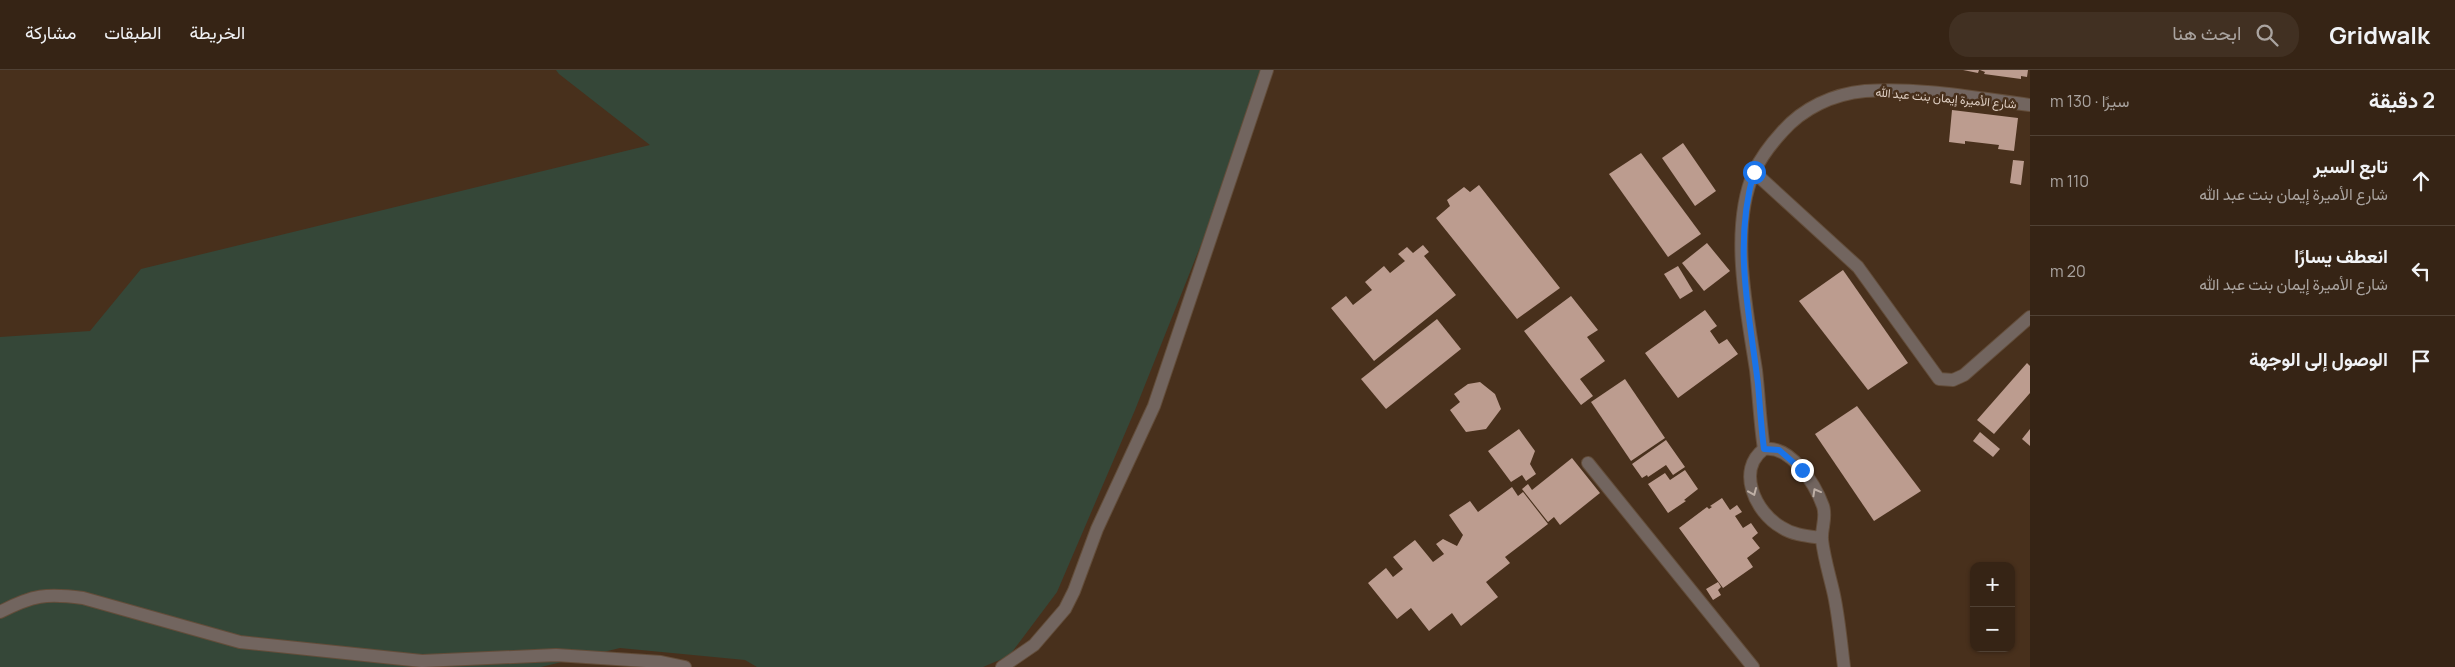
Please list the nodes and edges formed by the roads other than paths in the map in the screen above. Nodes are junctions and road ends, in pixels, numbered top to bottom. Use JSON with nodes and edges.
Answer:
{"nodes":[{"id":1,"x":1267,"y":70,"type":"edge"},
{"id":2,"x":2030,"y":105,"type":"edge"},
{"id":3,"x":1754,"y":172,"type":"junction"},
{"id":4,"x":2030,"y":317,"type":"edge"},
{"id":5,"x":1764,"y":449,"type":"junction"},
{"id":6,"x":1588,"y":463,"type":"dead end"},
{"id":7,"x":1822,"y":538,"type":"junction"},
{"id":8,"x":0,"y":612,"type":"edge"},
{"id":9,"x":685,"y":667,"type":"edge"},
{"id":10,"x":1002,"y":667,"type":"edge"},
{"id":11,"x":1753,"y":667,"type":"edge"},
{"id":12,"x":1844,"y":667,"type":"edge"}],
"edges":[{"from":1,"to":10,"type":"street"},
{"from":2,"to":3,"type":"street","name":"شارع الأميرة إيمان بنت عبد الله"},
{"from":3,"to":4,"type":"street"},
{"from":3,"to":5,"type":"street","name":"شارع الأميرة إيمان بنت عبد الله"},
{"from":7,"to":5,"type":"street","one_way":true},
{"from":5,"to":7,"type":"street","one_way":true},
{"from":6,"to":11,"type":"street"},
{"from":7,"to":12,"type":"street"},
{"from":8,"to":9,"type":"street"}]}
